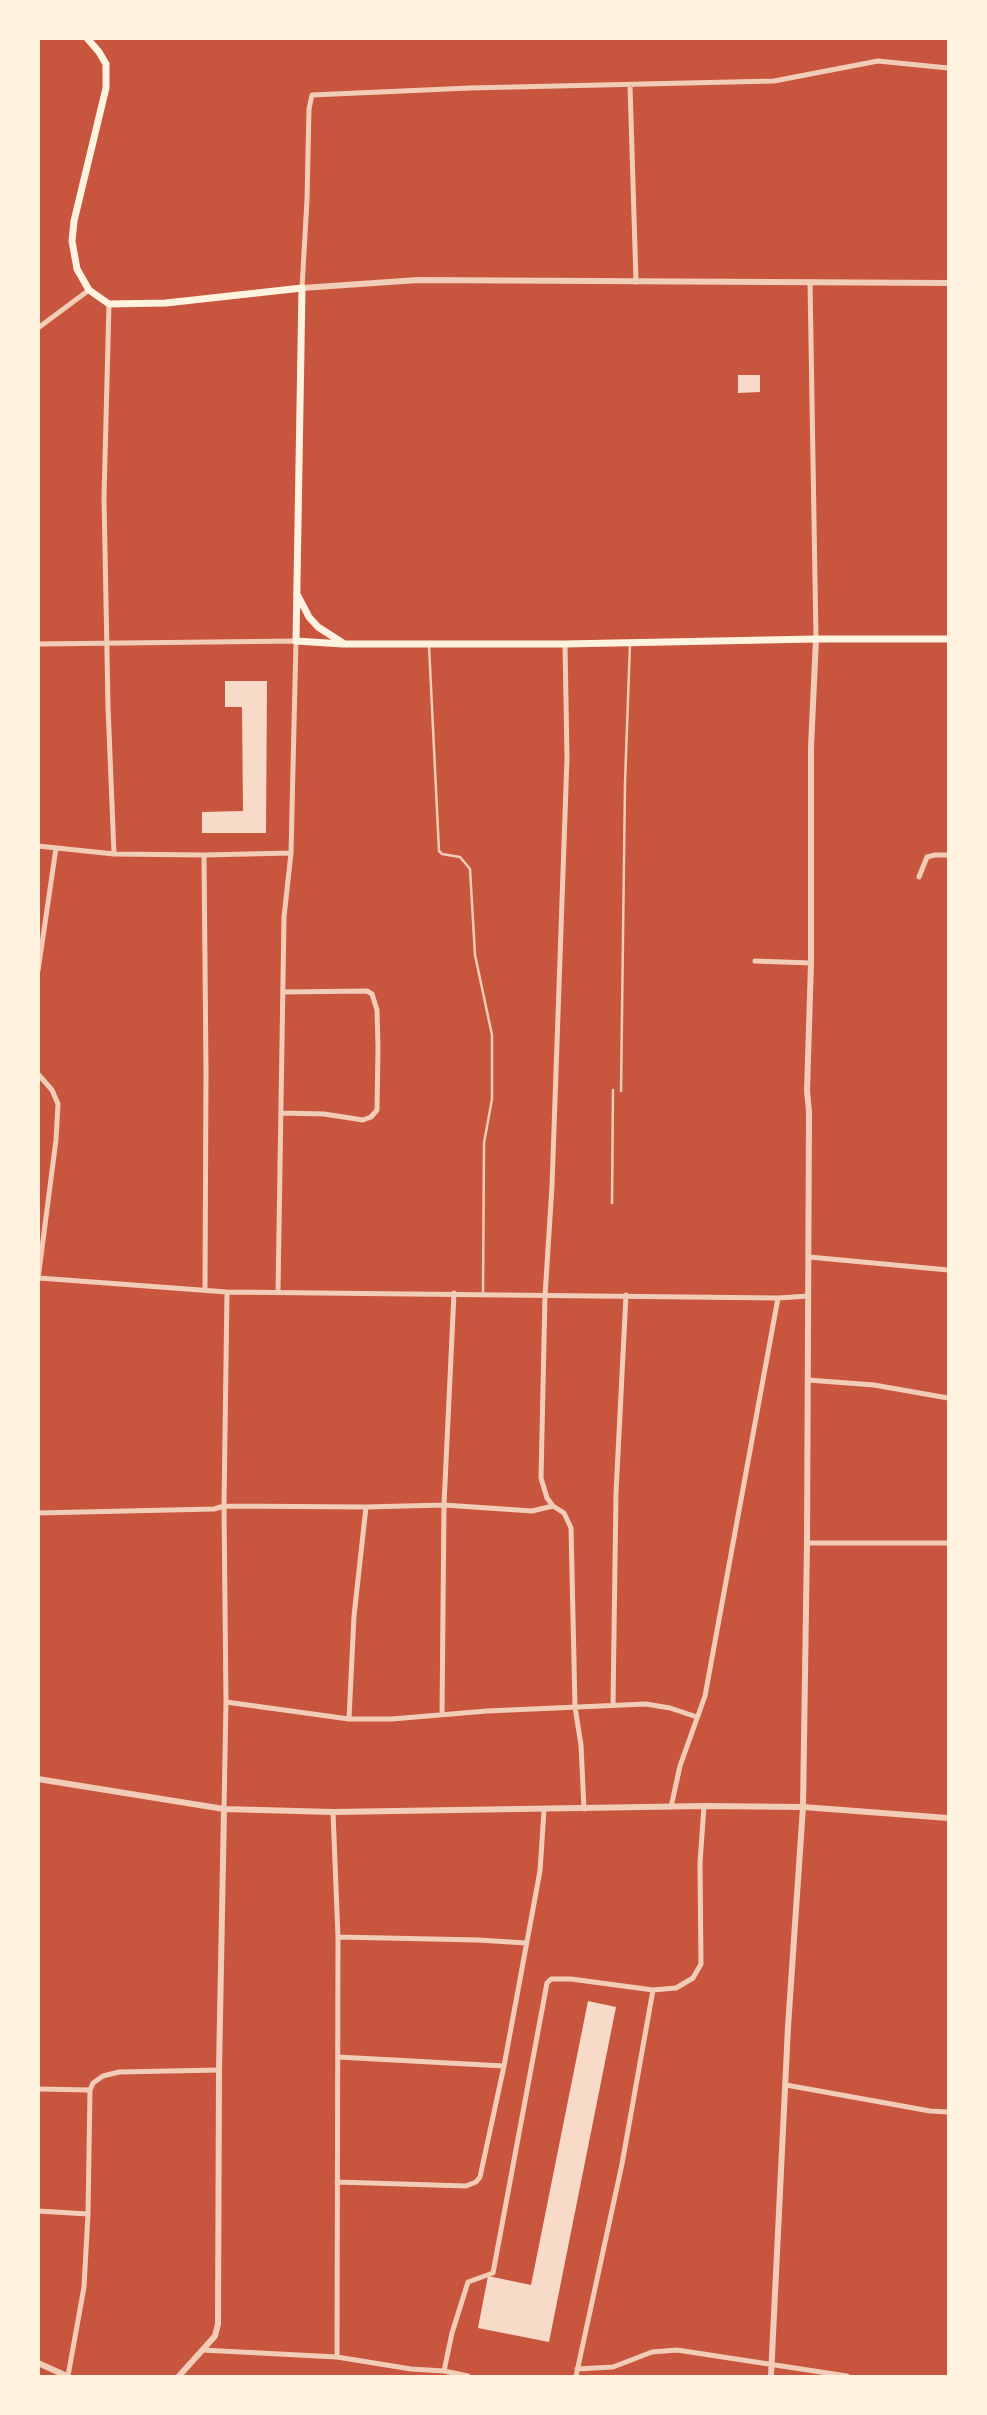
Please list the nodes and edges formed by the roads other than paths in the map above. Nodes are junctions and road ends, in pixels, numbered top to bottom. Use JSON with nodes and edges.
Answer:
{"nodes":[{"id":1,"x":88,"y":38,"type":"edge"},
{"id":2,"x":948,"y":68,"type":"edge"},
{"id":3,"x":631,"y":85,"type":"junction"},
{"id":4,"x":636,"y":282,"type":"junction"},
{"id":5,"x":810,"y":282,"type":"junction"},
{"id":6,"x":948,"y":283,"type":"edge"},
{"id":7,"x":302,"y":288,"type":"junction"},
{"id":8,"x":89,"y":290,"type":"junction"},
{"id":9,"x":110,"y":304,"type":"junction"},
{"id":10,"x":38,"y":328,"type":"edge"},
{"id":11,"x":296,"y":592,"type":"junction"},
{"id":12,"x":816,"y":639,"type":"junction"},
{"id":13,"x":948,"y":639,"type":"edge"},
{"id":14,"x":296,"y":640,"type":"junction"},
{"id":15,"x":108,"y":642,"type":"junction"},
{"id":16,"x":630,"y":642,"type":"junction"},
{"id":17,"x":429,"y":643,"type":"junction"},
{"id":18,"x":38,"y":644,"type":"edge"},
{"id":19,"x":343,"y":644,"type":"junction"},
{"id":20,"x":565,"y":644,"type":"junction"},
{"id":21,"x":38,"y":846,"type":"edge"},
{"id":22,"x":56,"y":848,"type":"junction"},
{"id":23,"x":291,"y":853,"type":"junction"},
{"id":24,"x":114,"y":854,"type":"junction"},
{"id":25,"x":204,"y":855,"type":"junction"},
{"id":26,"x":948,"y":855,"type":"edge"},
{"id":27,"x":919,"y":877,"type":"dead end"},
{"id":28,"x":755,"y":961,"type":"dead end"},
{"id":29,"x":811,"y":963,"type":"junction"},
{"id":30,"x":38,"y":971,"type":"edge"},
{"id":31,"x":283,"y":992,"type":"junction"},
{"id":32,"x":38,"y":1074,"type":"edge"},
{"id":33,"x":613,"y":1090,"type":"dead end"},
{"id":34,"x":621,"y":1091,"type":"dead end"},
{"id":35,"x":281,"y":1113,"type":"junction"},
{"id":36,"x":612,"y":1203,"type":"dead end"},
{"id":37,"x":809,"y":1257,"type":"junction"},
{"id":38,"x":948,"y":1270,"type":"edge"},
{"id":39,"x":39,"y":1279,"type":"edge"},
{"id":40,"x":205,"y":1289,"type":"junction"},
{"id":41,"x":227,"y":1292,"type":"junction"},
{"id":42,"x":278,"y":1292,"type":"junction"},
{"id":43,"x":454,"y":1293,"type":"junction"},
{"id":44,"x":483,"y":1294,"type":"junction"},
{"id":45,"x":626,"y":1295,"type":"junction"},
{"id":46,"x":545,"y":1296,"type":"junction"},
{"id":47,"x":808,"y":1296,"type":"junction"},
{"id":48,"x":778,"y":1297,"type":"junction"},
{"id":49,"x":808,"y":1380,"type":"junction"},
{"id":50,"x":948,"y":1398,"type":"edge"},
{"id":51,"x":444,"y":1505,"type":"junction"},
{"id":52,"x":224,"y":1506,"type":"junction"},
{"id":53,"x":553,"y":1506,"type":"junction"},
{"id":54,"x":366,"y":1507,"type":"junction"},
{"id":55,"x":38,"y":1513,"type":"edge"},
{"id":56,"x":807,"y":1543,"type":"junction"},
{"id":57,"x":948,"y":1544,"type":"edge"},
{"id":58,"x":226,"y":1702,"type":"junction"},
{"id":59,"x":613,"y":1705,"type":"junction"},
{"id":60,"x":575,"y":1707,"type":"junction"},
{"id":61,"x":442,"y":1715,"type":"junction"},
{"id":62,"x":697,"y":1717,"type":"junction"},
{"id":63,"x":349,"y":1719,"type":"junction"},
{"id":64,"x":38,"y":1779,"type":"edge"},
{"id":65,"x":705,"y":1806,"type":"junction"},
{"id":66,"x":671,"y":1807,"type":"junction"},
{"id":67,"x":803,"y":1807,"type":"junction"},
{"id":68,"x":224,"y":1809,"type":"junction"},
{"id":69,"x":584,"y":1809,"type":"junction"},
{"id":70,"x":544,"y":1810,"type":"junction"},
{"id":71,"x":333,"y":1812,"type":"junction"},
{"id":72,"x":948,"y":1818,"type":"edge"},
{"id":73,"x":338,"y":1937,"type":"junction"},
{"id":74,"x":526,"y":1943,"type":"junction"},
{"id":75,"x":653,"y":1990,"type":"junction"},
{"id":76,"x":338,"y":2057,"type":"junction"},
{"id":77,"x":504,"y":2066,"type":"junction"},
{"id":78,"x":219,"y":2070,"type":"junction"},
{"id":79,"x":786,"y":2085,"type":"junction"},
{"id":80,"x":38,"y":2090,"type":"edge"},
{"id":81,"x":90,"y":2090,"type":"junction"},
{"id":82,"x":948,"y":2112,"type":"edge"},
{"id":83,"x":337,"y":2182,"type":"junction"},
{"id":84,"x":38,"y":2211,"type":"edge"},
{"id":85,"x":88,"y":2214,"type":"junction"},
{"id":86,"x":202,"y":2350,"type":"junction"},
{"id":87,"x":337,"y":2357,"type":"junction"},
{"id":88,"x":38,"y":2363,"type":"edge"},
{"id":89,"x":771,"y":2364,"type":"junction"},
{"id":90,"x":577,"y":2369,"type":"junction"},
{"id":91,"x":444,"y":2371,"type":"junction"},
{"id":92,"x":68,"y":2376,"type":"edge"},
{"id":93,"x":179,"y":2376,"type":"edge"},
{"id":94,"x":468,"y":2376,"type":"edge"},
{"id":95,"x":576,"y":2376,"type":"edge"},
{"id":96,"x":771,"y":2376,"type":"edge"},
{"id":97,"x":847,"y":2376,"type":"edge"}],
"edges":[{"from":1,"to":8,"type":"main road"},
{"from":2,"to":3,"type":"street"},
{"from":3,"to":4,"type":"street"},
{"from":3,"to":7,"type":"street"},
{"from":4,"to":5,"type":"street"},
{"from":4,"to":7,"type":"street"},
{"from":5,"to":6,"type":"street"},
{"from":5,"to":12,"type":"street"},
{"from":7,"to":9,"type":"main road"},
{"from":7,"to":11,"type":"main road"},
{"from":8,"to":9,"type":"main road"},
{"from":8,"to":10,"type":"street"},
{"from":9,"to":15,"type":"street"},
{"from":11,"to":14,"type":"main road"},
{"from":11,"to":19,"type":"main road"},
{"from":12,"to":13,"type":"main road"},
{"from":12,"to":16,"type":"main road"},
{"from":12,"to":29,"type":"street"},
{"from":14,"to":15,"type":"street"},
{"from":14,"to":19,"type":"main road"},
{"from":14,"to":23,"type":"street"},
{"from":15,"to":18,"type":"street"},
{"from":15,"to":24,"type":"street"},
{"from":16,"to":20,"type":"main road"},
{"from":16,"to":34,"type":"lane"},
{"from":17,"to":19,"type":"main road"},
{"from":17,"to":20,"type":"main road"},
{"from":17,"to":44,"type":"lane"},
{"from":20,"to":46,"type":"street"},
{"from":21,"to":22,"type":"street"},
{"from":22,"to":24,"type":"street"},
{"from":22,"to":30,"type":"street"},
{"from":23,"to":25,"type":"street"},
{"from":23,"to":31,"type":"street"},
{"from":24,"to":25,"type":"street"},
{"from":25,"to":40,"type":"street"},
{"from":26,"to":27,"type":"street"},
{"from":28,"to":29,"type":"street"},
{"from":29,"to":37,"type":"street"},
{"from":31,"to":35,"type":"street"},
{"from":31,"to":35,"type":"street"},
{"from":32,"to":39,"type":"street"},
{"from":33,"to":36,"type":"lane"},
{"from":35,"to":42,"type":"street"},
{"from":37,"to":38,"type":"street"},
{"from":37,"to":47,"type":"street"},
{"from":39,"to":40,"type":"street"},
{"from":40,"to":41,"type":"street"},
{"from":41,"to":42,"type":"street"},
{"from":41,"to":52,"type":"street"},
{"from":42,"to":43,"type":"street"},
{"from":43,"to":44,"type":"street"},
{"from":43,"to":51,"type":"street"},
{"from":44,"to":46,"type":"street"},
{"from":45,"to":46,"type":"street"},
{"from":45,"to":48,"type":"street"},
{"from":45,"to":59,"type":"street"},
{"from":46,"to":53,"type":"street"},
{"from":47,"to":48,"type":"street"},
{"from":47,"to":49,"type":"street"},
{"from":48,"to":62,"type":"street"},
{"from":49,"to":50,"type":"street"},
{"from":49,"to":56,"type":"street"},
{"from":51,"to":53,"type":"street"},
{"from":51,"to":54,"type":"street"},
{"from":51,"to":61,"type":"street"},
{"from":52,"to":54,"type":"street"},
{"from":52,"to":55,"type":"street"},
{"from":52,"to":58,"type":"street"},
{"from":53,"to":60,"type":"street"},
{"from":54,"to":63,"type":"street"},
{"from":56,"to":57,"type":"street"},
{"from":56,"to":67,"type":"street"},
{"from":58,"to":63,"type":"street"},
{"from":58,"to":68,"type":"street"},
{"from":59,"to":60,"type":"street"},
{"from":59,"to":62,"type":"street"},
{"from":60,"to":61,"type":"street"},
{"from":60,"to":69,"type":"street"},
{"from":61,"to":63,"type":"street"},
{"from":62,"to":66,"type":"street"},
{"from":64,"to":68,"type":"street"},
{"from":65,"to":66,"type":"street"},
{"from":65,"to":67,"type":"street"},
{"from":65,"to":75,"type":"street"},
{"from":66,"to":69,"type":"street"},
{"from":67,"to":72,"type":"street"},
{"from":67,"to":79,"type":"street"},
{"from":68,"to":71,"type":"street"},
{"from":68,"to":78,"type":"street"},
{"from":69,"to":70,"type":"street"},
{"from":70,"to":71,"type":"street"},
{"from":70,"to":74,"type":"street"},
{"from":71,"to":73,"type":"street"},
{"from":73,"to":74,"type":"street"},
{"from":73,"to":76,"type":"street"},
{"from":74,"to":77,"type":"street"},
{"from":75,"to":90,"type":"street"},
{"from":75,"to":91,"type":"street"},
{"from":76,"to":77,"type":"street"},
{"from":76,"to":83,"type":"street"},
{"from":77,"to":83,"type":"street"},
{"from":78,"to":81,"type":"street"},
{"from":78,"to":86,"type":"street"},
{"from":79,"to":82,"type":"street"},
{"from":79,"to":89,"type":"street"},
{"from":80,"to":81,"type":"street"},
{"from":81,"to":85,"type":"street"},
{"from":83,"to":87,"type":"street"},
{"from":84,"to":85,"type":"street"},
{"from":85,"to":92,"type":"street"},
{"from":86,"to":87,"type":"street"},
{"from":86,"to":93,"type":"street"},
{"from":87,"to":91,"type":"street"},
{"from":88,"to":92,"type":"street"},
{"from":89,"to":90,"type":"street"},
{"from":89,"to":96,"type":"street"},
{"from":89,"to":97,"type":"street"},
{"from":90,"to":95,"type":"street"},
{"from":91,"to":94,"type":"street"}]}
